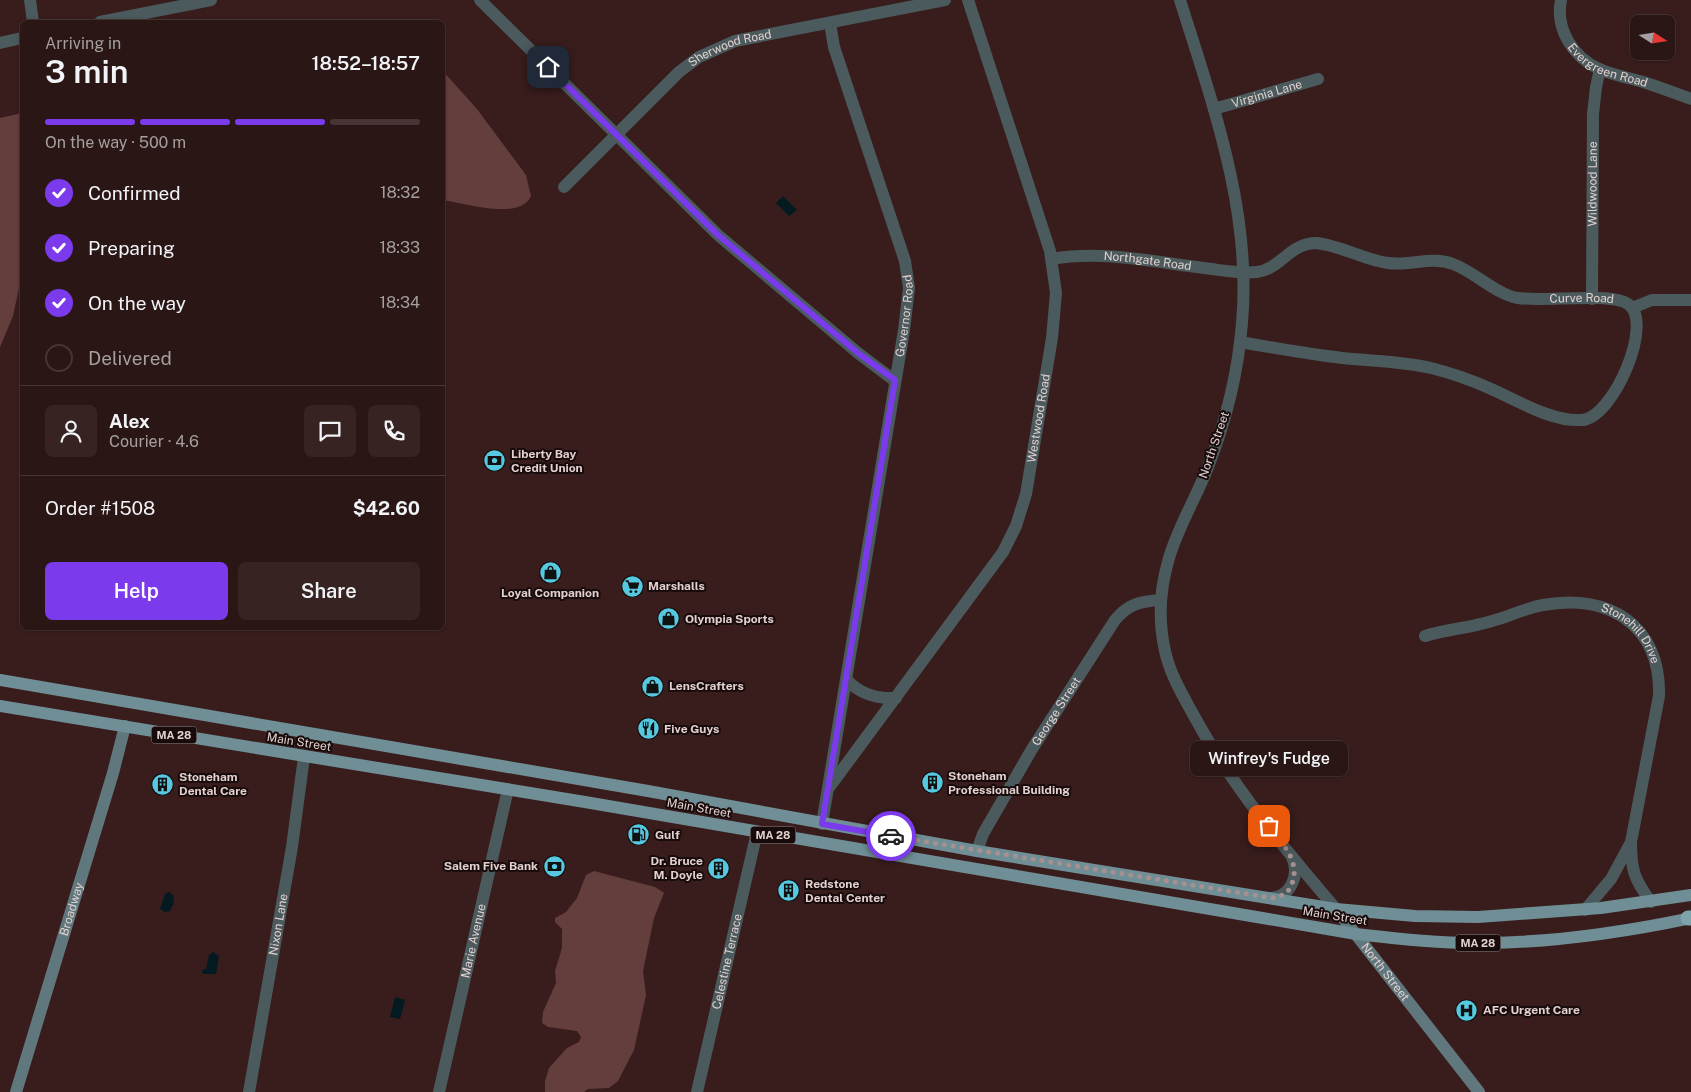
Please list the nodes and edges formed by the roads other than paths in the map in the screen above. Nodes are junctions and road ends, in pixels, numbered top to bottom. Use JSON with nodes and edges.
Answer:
{"nodes":[{"id":1,"x":30,"y":0,"type":"edge"},
{"id":2,"x":211,"y":0,"type":"edge"},
{"id":3,"x":480,"y":0,"type":"edge"},
{"id":4,"x":945,"y":0,"type":"edge"},
{"id":5,"x":968,"y":0,"type":"edge"},
{"id":6,"x":1180,"y":0,"type":"edge"},
{"id":7,"x":1561,"y":0,"type":"edge"},
{"id":8,"x":33,"y":20,"type":"edge"},
{"id":9,"x":110,"y":20,"type":"edge"},
{"id":10,"x":830,"y":23,"type":"junction"},
{"id":11,"x":20,"y":38,"type":"edge"},
{"id":12,"x":0,"y":43,"type":"edge"},
{"id":13,"x":1600,"y":70,"type":"junction"},
{"id":14,"x":1318,"y":79,"type":"dead end"},
{"id":15,"x":1691,"y":98,"type":"edge"},
{"id":16,"x":1214,"y":109,"type":"junction"},
{"id":17,"x":616,"y":134,"type":"junction"},
{"id":18,"x":564,"y":187,"type":"dead end"},
{"id":19,"x":1052,"y":258,"type":"junction"},
{"id":20,"x":1244,"y":273,"type":"junction"},
{"id":21,"x":1592,"y":299,"type":"junction"},
{"id":22,"x":1691,"y":300,"type":"edge"},
{"id":23,"x":1632,"y":308,"type":"junction"},
{"id":24,"x":1240,"y":342,"type":"junction"},
{"id":25,"x":895,"y":380,"type":"junction"},
{"id":26,"x":1161,"y":600,"type":"junction"},
{"id":27,"x":1425,"y":636,"type":"dead end"},
{"id":28,"x":0,"y":680,"type":"edge"},
{"id":29,"x":847,"y":680,"type":"junction"},
{"id":30,"x":896,"y":698,"type":"junction"},
{"id":31,"x":0,"y":706,"type":"edge"},
{"id":32,"x":124,"y":726,"type":"junction"},
{"id":33,"x":304,"y":757,"type":"junction"},
{"id":34,"x":828,"y":788,"type":"junction"},
{"id":35,"x":508,"y":789,"type":"junction"},
{"id":36,"x":822,"y":824,"type":"junction"},
{"id":37,"x":757,"y":832,"type":"junction"},
{"id":38,"x":1631,"y":842,"type":"junction"},
{"id":39,"x":977,"y":852,"type":"junction"},
{"id":40,"x":1291,"y":855,"type":"junction"},
{"id":41,"x":1691,"y":895,"type":"edge"},
{"id":42,"x":1259,"y":898,"type":"junction"},
{"id":43,"x":1651,"y":902,"type":"junction"},
{"id":44,"x":1336,"y":910,"type":"junction"},
{"id":45,"x":1585,"y":910,"type":"junction"},
{"id":46,"x":1690,"y":918,"type":"edge"},
{"id":47,"x":1356,"y":934,"type":"junction"},
{"id":48,"x":16,"y":1092,"type":"edge"},
{"id":49,"x":249,"y":1092,"type":"edge"},
{"id":50,"x":439,"y":1092,"type":"edge"},
{"id":51,"x":697,"y":1092,"type":"edge"},
{"id":52,"x":1479,"y":1092,"type":"edge"}],
"edges":[{"from":1,"to":8,"type":"street"},
{"from":2,"to":9,"type":"street"},
{"from":3,"to":17,"type":"street"},
{"from":4,"to":10,"type":"street","name":"Sherwood Road"},
{"from":5,"to":19,"type":"street","name":"Westwood Road"},
{"from":6,"to":16,"type":"street","name":"North Street"},
{"from":7,"to":13,"type":"street","name":"Evergreen Road"},
{"from":10,"to":17,"type":"street","name":"Sherwood Road"},
{"from":10,"to":25,"type":"street","name":"Governor Road"},
{"from":11,"to":12,"type":"street"},
{"from":13,"to":15,"type":"street","name":"Evergreen Road"},
{"from":13,"to":21,"type":"street","name":"Wildwood Lane"},
{"from":14,"to":16,"type":"street","name":"Virginia Lane"},
{"from":16,"to":20,"type":"street","name":"North Street"},
{"from":17,"to":18,"type":"street","name":"Sherwood Road"},
{"from":17,"to":25,"type":"street"},
{"from":19,"to":20,"type":"street","name":"Northgate Road"},
{"from":19,"to":30,"type":"street","name":"Westwood Road"},
{"from":20,"to":21,"type":"street","name":"Curve Road"},
{"from":20,"to":24,"type":"street","name":"North Street"},
{"from":21,"to":23,"type":"street","name":"Curve Road"},
{"from":22,"to":23,"type":"street"},
{"from":23,"to":24,"type":"street","name":"Curve Road"},
{"from":24,"to":26,"type":"street","name":"North Street"},
{"from":25,"to":29,"type":"street","name":"Governor Road"},
{"from":26,"to":39,"type":"street","name":"George Street"},
{"from":26,"to":40,"type":"street","name":"North Street"},
{"from":27,"to":38,"type":"street","name":"Stonehill Drive"},
{"from":28,"to":36,"type":"main road","name":"Main Street","number":"MA 28"},
{"from":29,"to":30,"type":"street"},
{"from":29,"to":34,"type":"street","name":"Governor Road"},
{"from":30,"to":34,"type":"street","name":"Westwood Road"},
{"from":31,"to":32,"type":"main road","name":"Main Street","number":"MA 28"},
{"from":32,"to":33,"type":"main road","name":"Main Street","number":"MA 28"},
{"from":32,"to":48,"type":"main road","name":"Broadway"},
{"from":33,"to":35,"type":"main road","name":"Main Street","number":"MA 28"},
{"from":33,"to":49,"type":"street","name":"Nixon Lane"},
{"from":34,"to":36,"type":"street","name":"Governor Road"},
{"from":35,"to":37,"type":"main road","name":"Main Street","number":"MA 28"},
{"from":35,"to":50,"type":"street","name":"Marie Avenue"},
{"from":36,"to":39,"type":"main road","name":"Main Street","number":"MA 28"},
{"from":37,"to":47,"type":"main road","name":"Main Street","number":"MA 28"},
{"from":37,"to":51,"type":"street","name":"Celestine Terrace"},
{"from":38,"to":43,"type":"street","name":"Stonehill Drive"},
{"from":38,"to":45,"type":"street","name":"Stonehill Drive"},
{"from":39,"to":42,"type":"main road","name":"Main Street","number":"MA 28"},
{"from":40,"to":42,"type":"street"},
{"from":40,"to":44,"type":"street","name":"North Street"},
{"from":41,"to":43,"type":"main road","name":"Main Street","number":"MA 28"},
{"from":42,"to":44,"type":"main road","name":"Main Street","number":"MA 28"},
{"from":43,"to":45,"type":"main road","name":"Main Street","number":"MA 28"},
{"from":44,"to":45,"type":"main road","name":"Main Street","number":"MA 28"},
{"from":44,"to":47,"type":"main road","name":"North Street"},
{"from":46,"to":47,"type":"main road","name":"Main Street","number":"MA 28"},
{"from":47,"to":52,"type":"main road","name":"North Street"}]}
